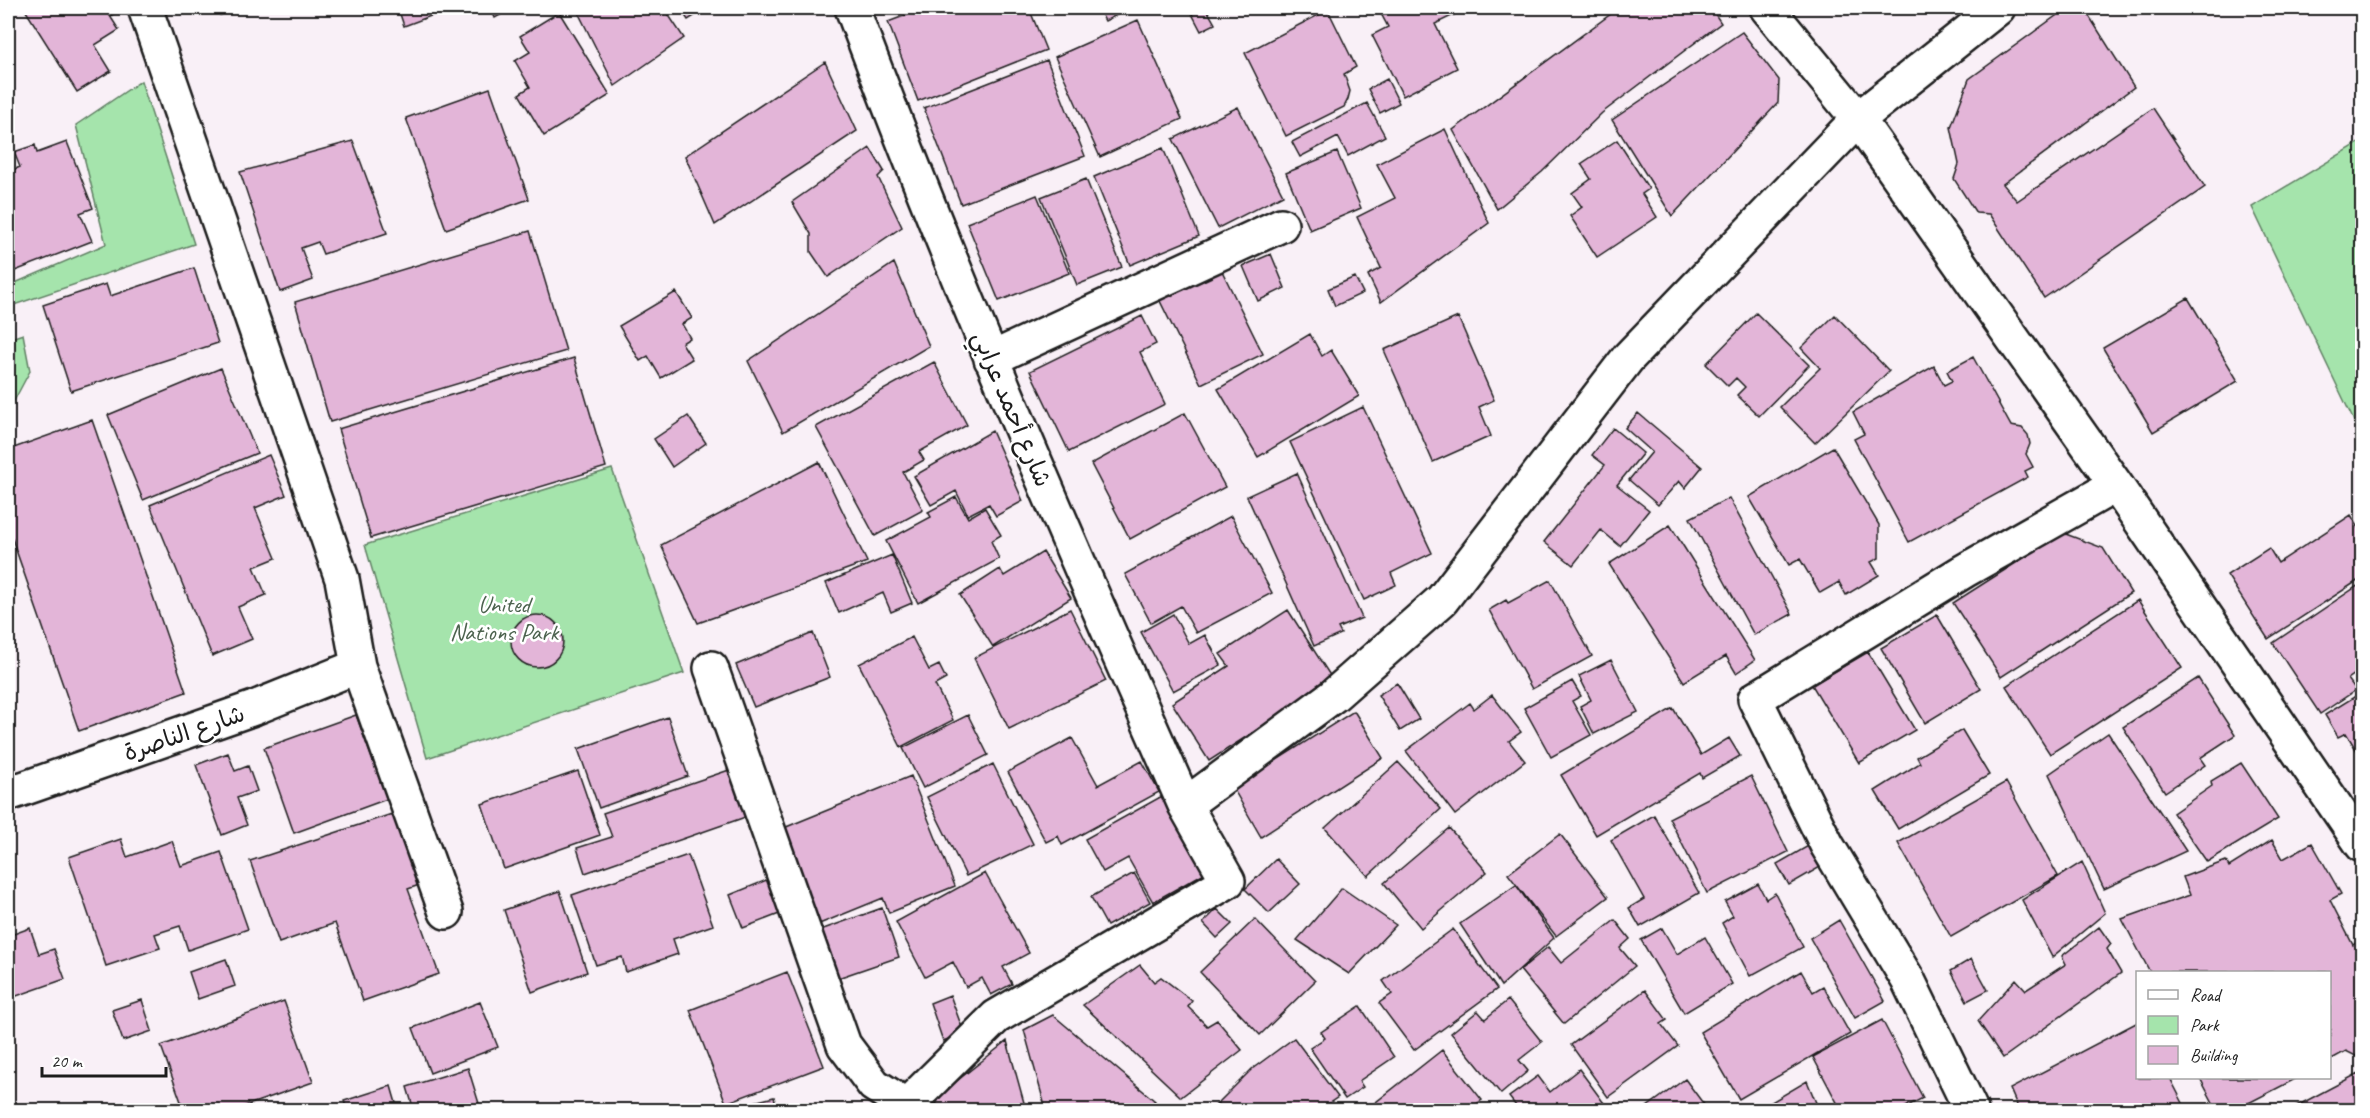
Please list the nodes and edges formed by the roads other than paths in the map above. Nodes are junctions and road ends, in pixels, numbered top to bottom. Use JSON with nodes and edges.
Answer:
{"nodes":[{"id":1,"x":145,"y":8,"type":"edge"},
{"id":2,"x":852,"y":8,"type":"edge"},
{"id":3,"x":1767,"y":8,"type":"edge"},
{"id":4,"x":1998,"y":8,"type":"edge"},
{"id":5,"x":1858,"y":119,"type":"junction"},
{"id":6,"x":1281,"y":225,"type":"dead end"},
{"id":7,"x":991,"y":359,"type":"junction"},
{"id":8,"x":2116,"y":484,"type":"junction"},
{"id":9,"x":358,"y":666,"type":"junction"},
{"id":10,"x":711,"y":668,"type":"dead end"},
{"id":11,"x":8,"y":794,"type":"edge"},
{"id":12,"x":1185,"y":805,"type":"junction"},
{"id":13,"x":2362,"y":845,"type":"edge"},
{"id":14,"x":446,"y":912,"type":"dead end"},
{"id":15,"x":904,"y":1108,"type":"edge"},
{"id":16,"x":1971,"y":1110,"type":"edge"}],
"edges":[{"from":1,"to":9,"type":"street"},
{"from":2,"to":7,"type":"street","name":"شارع أحمد عرابي"},
{"from":3,"to":5,"type":"street"},
{"from":4,"to":5,"type":"street"},
{"from":5,"to":8,"type":"street"},
{"from":5,"to":12,"type":"street"},
{"from":6,"to":7,"type":"street"},
{"from":7,"to":12,"type":"street","name":"شارع أحمد عرابي"},
{"from":8,"to":13,"type":"street"},
{"from":8,"to":16,"type":"street"},
{"from":9,"to":11,"type":"street","name":"شارع الناصرة"},
{"from":9,"to":14,"type":"street"},
{"from":10,"to":15,"type":"street"},
{"from":12,"to":15,"type":"street","name":"شارع أحمد عرابي"}]}
